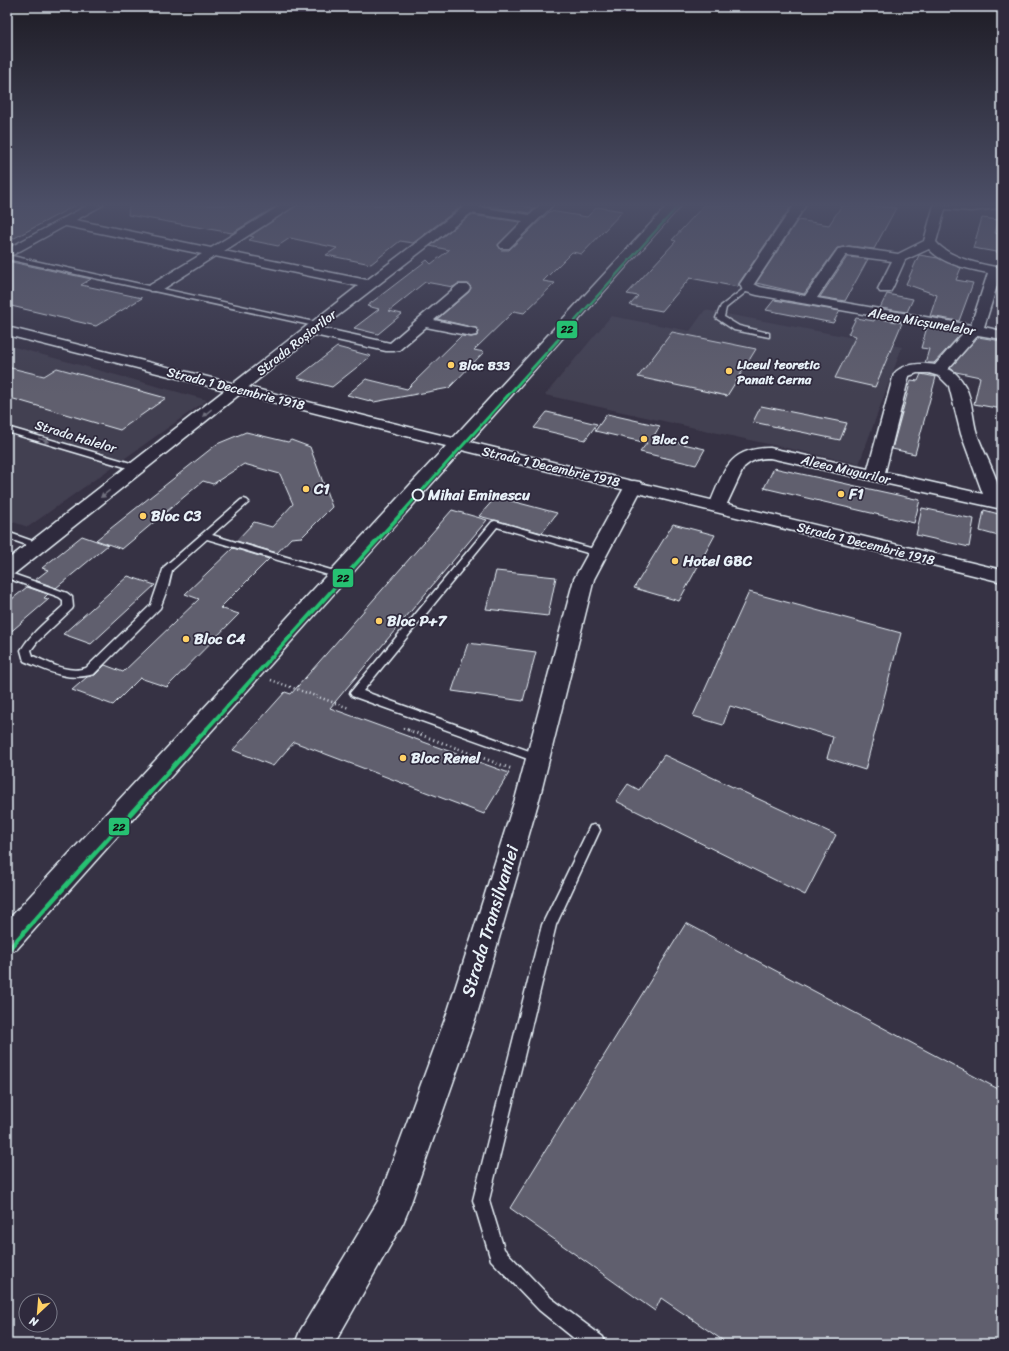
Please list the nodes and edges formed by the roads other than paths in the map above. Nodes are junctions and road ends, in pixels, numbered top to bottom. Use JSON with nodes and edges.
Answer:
{"nodes":[{"id":1,"x":57,"y":268,"type":"edge"},
{"id":2,"x":188,"y":268,"type":"edge"},
{"id":3,"x":289,"y":268,"type":"edge"},
{"id":4,"x":390,"y":268,"type":"edge"},
{"id":5,"x":617,"y":268,"type":"edge"},
{"id":6,"x":758,"y":268,"type":"edge"},
{"id":7,"x":831,"y":268,"type":"edge"},
{"id":8,"x":895,"y":268,"type":"edge"},
{"id":9,"x":980,"y":268,"type":"edge"},
{"id":10,"x":998,"y":272,"type":"edge"},
{"id":11,"x":369,"y":284,"type":"junction"},
{"id":12,"x":155,"y":288,"type":"junction"},
{"id":13,"x":463,"y":288,"type":"dead end"},
{"id":14,"x":748,"y":288,"type":"junction"},
{"id":15,"x":885,"y":289,"type":"dead end"},
{"id":16,"x":809,"y":300,"type":"junction"},
{"id":17,"x":425,"y":322,"type":"junction"},
{"id":18,"x":315,"y":328,"type":"junction"},
{"id":19,"x":975,"y":330,"type":"junction"},
{"id":20,"x":7,"y":331,"type":"edge"},
{"id":21,"x":471,"y":332,"type":"dead end"},
{"id":22,"x":766,"y":335,"type":"dead end"},
{"id":23,"x":1002,"y":335,"type":"edge"},
{"id":24,"x":940,"y":370,"type":"junction"},
{"id":25,"x":237,"y":388,"type":"junction"},
{"id":26,"x":7,"y":429,"type":"edge"},
{"id":27,"x":457,"y":444,"type":"junction"},
{"id":28,"x":138,"y":468,"type":"junction"},
{"id":29,"x":875,"y":476,"type":"junction"},
{"id":30,"x":634,"y":486,"type":"junction"},
{"id":31,"x":244,"y":502,"type":"dead end"},
{"id":32,"x":998,"y":503,"type":"edge"},
{"id":33,"x":718,"y":506,"type":"junction"},
{"id":34,"x":7,"y":535,"type":"edge"},
{"id":35,"x":206,"y":536,"type":"junction"},
{"id":36,"x":38,"y":546,"type":"junction"},
{"id":37,"x":598,"y":554,"type":"junction"},
{"id":38,"x":7,"y":570,"type":"edge"},
{"id":39,"x":7,"y":575,"type":"edge"},
{"id":40,"x":338,"y":575,"type":"junction"},
{"id":41,"x":1002,"y":576,"type":"edge"},
{"id":42,"x":539,"y":759,"type":"junction"},
{"id":43,"x":594,"y":830,"type":"dead end"},
{"id":44,"x":7,"y":940,"type":"edge"},
{"id":45,"x":314,"y":1344,"type":"edge"},
{"id":46,"x":596,"y":1344,"type":"edge"}],
"edges":[{"from":1,"to":12,"type":"lane"},
{"from":2,"to":12,"type":"street"},
{"from":3,"to":11,"type":"street"},
{"from":4,"to":11,"type":"street","name":"Strada Roșiorilor"},
{"from":5,"to":27,"type":"street"},
{"from":6,"to":14,"type":"street"},
{"from":7,"to":16,"type":"street"},
{"from":8,"to":15,"type":"street"},
{"from":9,"to":10,"type":"street"},
{"from":10,"to":19,"type":"street"},
{"from":11,"to":18,"type":"street","name":"Strada Roșiorilor"},
{"from":12,"to":18,"type":"lane"},
{"from":13,"to":17,"type":"street"},
{"from":14,"to":16,"type":"street","name":"Aleea Micșunelelor"},
{"from":14,"to":22,"type":"lane"},
{"from":16,"to":19,"type":"street","name":"Aleea Micșunelelor"},
{"from":17,"to":18,"type":"street"},
{"from":17,"to":21,"type":"street"},
{"from":18,"to":25,"type":"street","name":"Strada Roșiorilor"},
{"from":19,"to":23,"type":"street","name":"Aleea Micșunelelor"},
{"from":19,"to":24,"type":"street"},
{"from":20,"to":25,"type":"street","name":"Strada 1 Decembrie 1918"},
{"from":24,"to":29,"type":"street"},
{"from":24,"to":32,"type":"street"},
{"from":25,"to":27,"type":"street","name":"Strada 1 Decembrie 1918"},
{"from":25,"to":28,"type":"street","name":"Strada Roșiorilor","one_way":true},
{"from":26,"to":28,"type":"lane","name":"Strada Halelor","one_way":true},
{"from":27,"to":30,"type":"street","name":"Strada 1 Decembrie 1918"},
{"from":27,"to":40,"type":"street"},
{"from":28,"to":36,"type":"street","name":"Strada Roșiorilor","one_way":true},
{"from":29,"to":32,"type":"street","name":"Aleea Mugurilor"},
{"from":29,"to":33,"type":"street","name":"Aleea Mugurilor"},
{"from":30,"to":33,"type":"street","name":"Strada 1 Decembrie 1918"},
{"from":30,"to":37,"type":"street","name":"Strada Transilvaniei"},
{"from":31,"to":35,"type":"lane"},
{"from":33,"to":41,"type":"street","name":"Strada 1 Decembrie 1918"},
{"from":34,"to":36,"type":"lane"},
{"from":35,"to":39,"type":"lane"},
{"from":35,"to":40,"type":"lane"},
{"from":36,"to":38,"type":"street","name":"Strada Roșiorilor"},
{"from":37,"to":42,"type":"street","name":"Strada Transilvaniei"},
{"from":37,"to":42,"type":"lane"},
{"from":40,"to":44,"type":"street"},
{"from":42,"to":45,"type":"street","name":"Strada Transilvaniei"},
{"from":43,"to":46,"type":"lane"}]}
